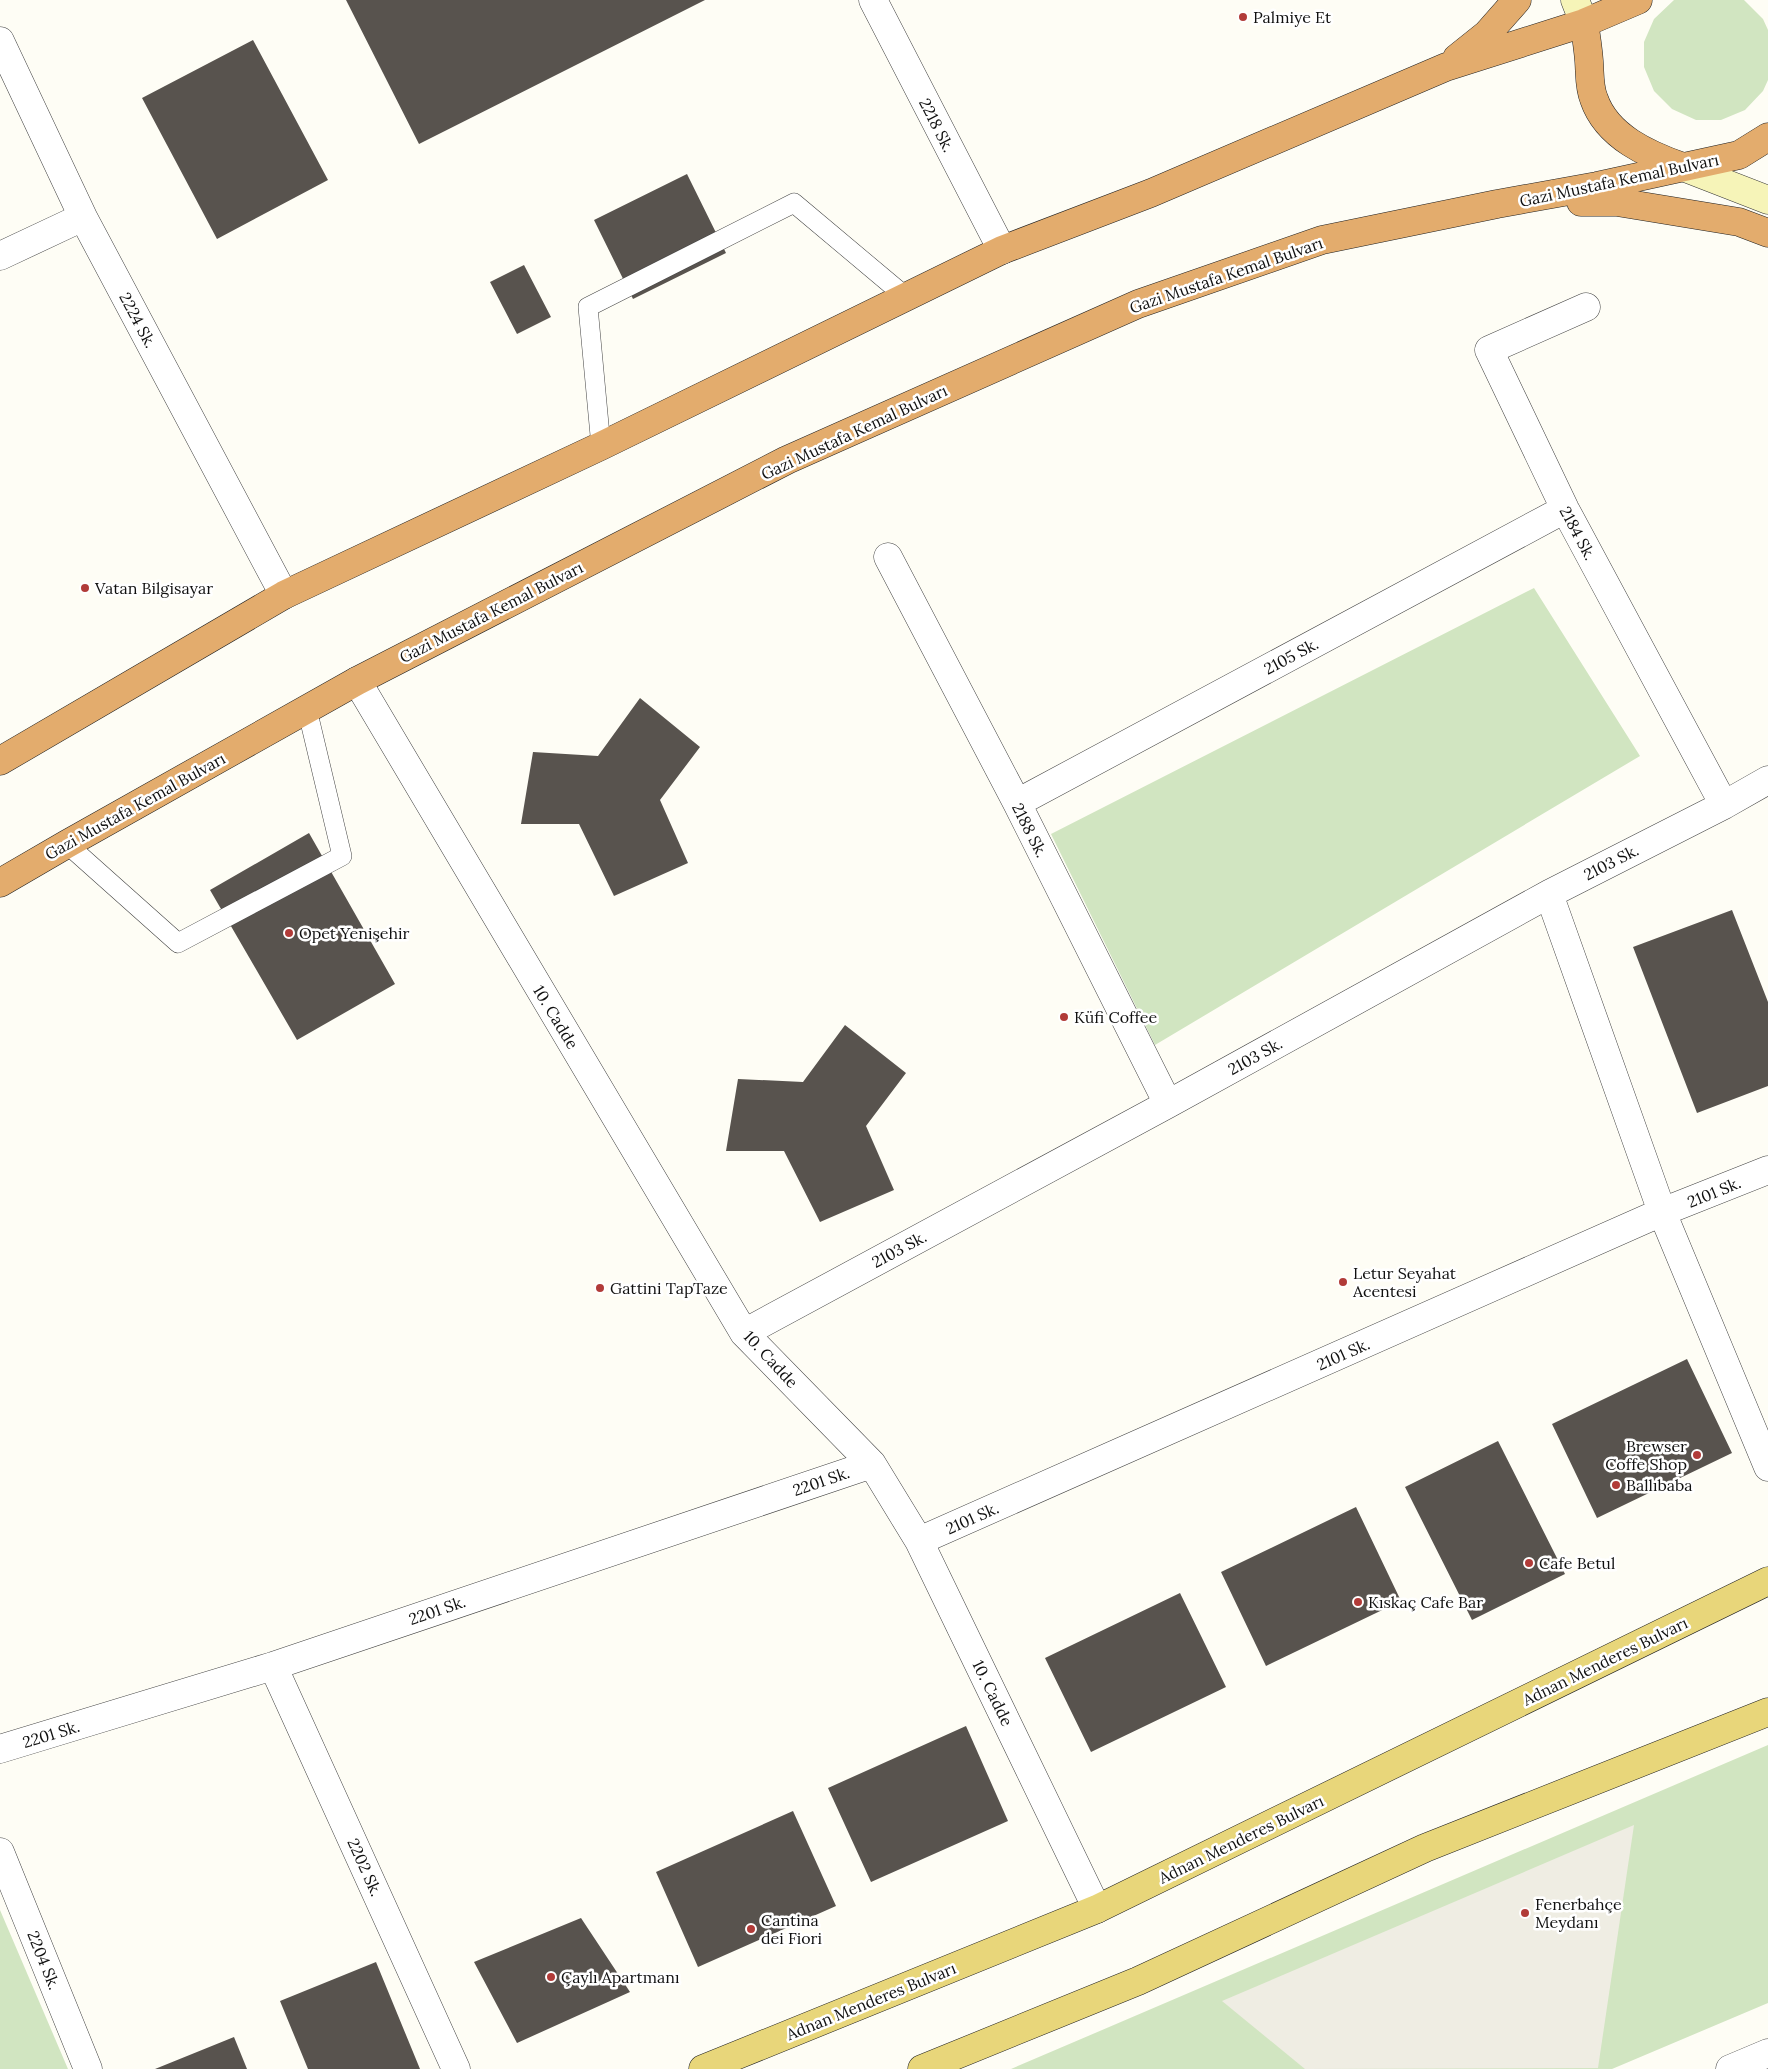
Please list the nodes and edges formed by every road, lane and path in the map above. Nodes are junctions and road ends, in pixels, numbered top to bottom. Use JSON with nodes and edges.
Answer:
{"nodes":[{"id":1,"x":873,"y":0,"type":"edge"},
{"id":2,"x":1517,"y":0,"type":"edge"},
{"id":3,"x":1638,"y":0,"type":"edge"},
{"id":4,"x":1579,"y":11,"type":"edge"},
{"id":5,"x":0,"y":41,"type":"edge"},
{"id":6,"x":1446,"y":67,"type":"junction"},
{"id":7,"x":1768,"y":137,"type":"edge"},
{"id":8,"x":1683,"y":167,"type":"junction"},
{"id":9,"x":1768,"y":200,"type":"edge"},
{"id":10,"x":1497,"y":204,"type":"junction"},
{"id":11,"x":83,"y":217,"type":"junction"},
{"id":12,"x":1768,"y":233,"type":"edge"},
{"id":13,"x":1002,"y":250,"type":"junction"},
{"id":14,"x":0,"y":256,"type":"edge"},
{"id":15,"x":906,"y":296,"type":"junction"},
{"id":16,"x":1586,"y":307,"type":"dead end"},
{"id":17,"x":601,"y":446,"type":"junction"},
{"id":18,"x":1565,"y":509,"type":"junction"},
{"id":19,"x":888,"y":557,"type":"dead end"},
{"id":20,"x":284,"y":595,"type":"junction"},
{"id":21,"x":357,"y":681,"type":"junction"},
{"id":22,"x":307,"y":709,"type":"junction"},
{"id":23,"x":0,"y":761,"type":"edge"},
{"id":24,"x":1768,"y":780,"type":"edge"},
{"id":25,"x":1016,"y":803,"type":"junction"},
{"id":26,"x":1724,"y":805,"type":"junction"},
{"id":27,"x":67,"y":844,"type":"junction"},
{"id":28,"x":0,"y":884,"type":"edge"},
{"id":29,"x":1548,"y":894,"type":"junction"},
{"id":30,"x":1168,"y":1104,"type":"junction"},
{"id":31,"x":1768,"y":1170,"type":"edge"},
{"id":32,"x":1662,"y":1212,"type":"junction"},
{"id":33,"x":744,"y":1333,"type":"junction"},
{"id":34,"x":872,"y":1464,"type":"junction"},
{"id":35,"x":1768,"y":1467,"type":"edge"},
{"id":36,"x":919,"y":1541,"type":"junction"},
{"id":37,"x":1768,"y":1581,"type":"edge"},
{"id":38,"x":273,"y":1666,"type":"junction"},
{"id":39,"x":1768,"y":1712,"type":"edge"},
{"id":40,"x":0,"y":1749,"type":"edge"},
{"id":41,"x":0,"y":1852,"type":"edge"},
{"id":42,"x":1097,"y":1910,"type":"junction"},
{"id":43,"x":1768,"y":2053,"type":"edge"},
{"id":44,"x":88,"y":2069,"type":"edge"},
{"id":45,"x":456,"y":2069,"type":"edge"},
{"id":46,"x":703,"y":2069,"type":"edge"},
{"id":47,"x":922,"y":2069,"type":"edge"},
{"id":48,"x":1730,"y":2069,"type":"edge"}],
"edges":[{"from":1,"to":13,"type":"street","name":"2218 Sk."},
{"from":2,"to":6,"type":"highway"},
{"from":3,"to":4,"type":"highway"},
{"from":4,"to":6,"type":"highway"},
{"from":4,"to":8,"type":"highway"},
{"from":5,"to":11,"type":"street","name":"2224 Sk."},
{"from":6,"to":13,"type":"highway"},
{"from":7,"to":8,"type":"highway","name":"Gazi Mustafa Kemal Bulvarı"},
{"from":8,"to":9,"type":"main road"},
{"from":8,"to":10,"type":"highway","name":"Gazi Mustafa Kemal Bulvarı"},
{"from":10,"to":12,"type":"highway"},
{"from":10,"to":21,"type":"highway","name":"Gazi Mustafa Kemal Bulvarı"},
{"from":11,"to":14,"type":"street"},
{"from":11,"to":20,"type":"street","name":"2224 Sk."},
{"from":13,"to":15,"type":"highway"},
{"from":15,"to":17,"type":"highway"},
{"from":15,"to":17,"type":"lane"},
{"from":16,"to":18,"type":"street","name":"2184 Sk."},
{"from":17,"to":20,"type":"highway"},
{"from":18,"to":25,"type":"street","name":"2105 Sk."},
{"from":18,"to":26,"type":"street","name":"2184 Sk."},
{"from":19,"to":25,"type":"street","name":"2188 Sk."},
{"from":20,"to":23,"type":"highway"},
{"from":21,"to":22,"type":"highway","name":"Gazi Mustafa Kemal Bulvarı"},
{"from":21,"to":33,"type":"street","name":"10. Cadde"},
{"from":22,"to":27,"type":"highway","name":"Gazi Mustafa Kemal Bulvarı"},
{"from":22,"to":27,"type":"lane"},
{"from":24,"to":26,"type":"street","name":"2103 Sk."},
{"from":25,"to":30,"type":"street","name":"2188 Sk."},
{"from":26,"to":29,"type":"street","name":"2103 Sk."},
{"from":27,"to":28,"type":"highway","name":"Gazi Mustafa Kemal Bulvarı"},
{"from":29,"to":30,"type":"street","name":"2103 Sk."},
{"from":29,"to":32,"type":"street"},
{"from":30,"to":33,"type":"street","name":"2103 Sk."},
{"from":31,"to":32,"type":"street","name":"2101 Sk."},
{"from":32,"to":35,"type":"street"},
{"from":32,"to":36,"type":"street","name":"2101 Sk."},
{"from":33,"to":34,"type":"street","name":"10. Cadde"},
{"from":34,"to":36,"type":"street","name":"10. Cadde"},
{"from":34,"to":38,"type":"street","name":"2201 Sk."},
{"from":36,"to":42,"type":"street","name":"10. Cadde"},
{"from":37,"to":42,"type":"main road","name":"Adnan Menderes Bulvarı"},
{"from":38,"to":40,"type":"street","name":"2201 Sk."},
{"from":38,"to":45,"type":"street","name":"2202 Sk."},
{"from":39,"to":47,"type":"main road"},
{"from":41,"to":44,"type":"street","name":"2204 Sk."},
{"from":42,"to":46,"type":"main road","name":"Adnan Menderes Bulvarı"},
{"from":43,"to":48,"type":"street"}]}
